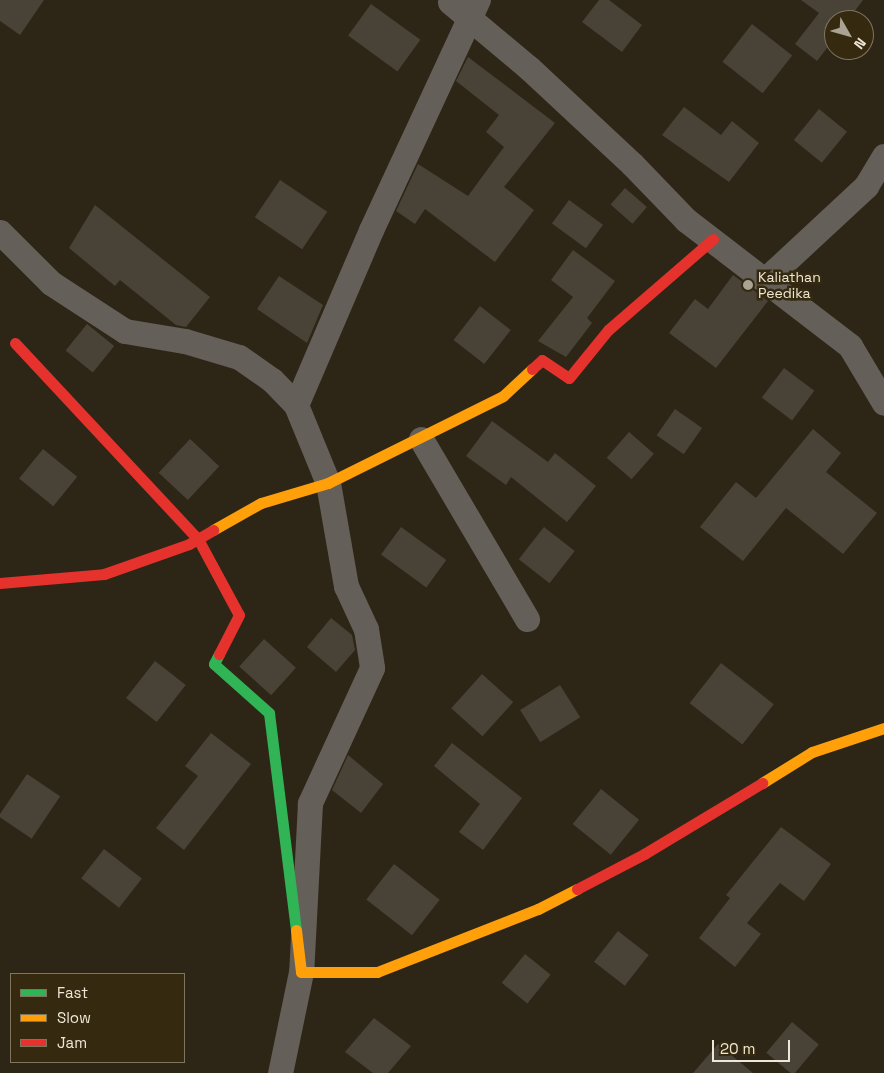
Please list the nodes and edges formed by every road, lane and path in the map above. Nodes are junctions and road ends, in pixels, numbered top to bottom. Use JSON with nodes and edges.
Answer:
{"nodes":[{"id":1,"x":450,"y":2,"type":"dead end"},
{"id":2,"x":474,"y":10,"type":"edge"},
{"id":3,"x":884,"y":156,"type":"edge"},
{"id":4,"x":0,"y":232,"type":"edge"},
{"id":5,"x":712,"y":239,"type":"junction"},
{"id":6,"x":766,"y":279,"type":"junction"},
{"id":7,"x":15,"y":343,"type":"dead end"},
{"id":8,"x":884,"y":403,"type":"edge"},
{"id":9,"x":296,"y":405,"type":"junction"},
{"id":10,"x":421,"y":439,"type":"junction"},
{"id":11,"x":328,"y":483,"type":"junction"},
{"id":12,"x":198,"y":539,"type":"junction"},
{"id":13,"x":0,"y":583,"type":"edge"},
{"id":14,"x":527,"y":619,"type":"dead end"},
{"id":15,"x":884,"y":728,"type":"edge"},
{"id":16,"x":301,"y":972,"type":"junction"},
{"id":17,"x":288,"y":1067,"type":"edge"}],
"edges":[{"from":1,"to":2,"type":"street"},
{"from":2,"to":5,"type":"street"},
{"from":2,"to":9,"type":"street"},
{"from":3,"to":6,"type":"street"},
{"from":4,"to":9,"type":"street"},
{"from":5,"to":6,"type":"street"},
{"from":5,"to":10,"type":"street"},
{"from":6,"to":8,"type":"street"},
{"from":7,"to":12,"type":"street"},
{"from":9,"to":11,"type":"street"},
{"from":10,"to":11,"type":"street"},
{"from":10,"to":14,"type":"street"},
{"from":11,"to":12,"type":"street"},
{"from":11,"to":16,"type":"street"},
{"from":12,"to":13,"type":"street"},
{"from":12,"to":16,"type":"street"},
{"from":15,"to":16,"type":"street"},
{"from":16,"to":17,"type":"street"}]}
